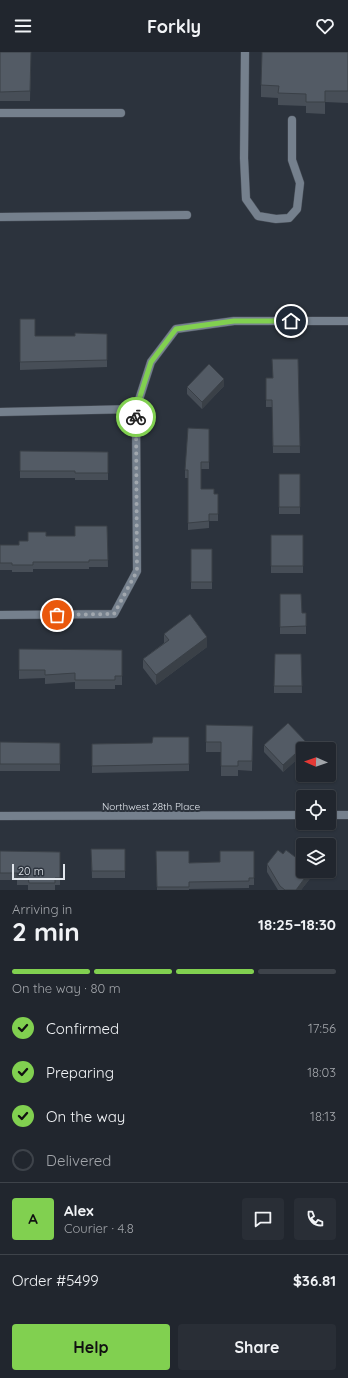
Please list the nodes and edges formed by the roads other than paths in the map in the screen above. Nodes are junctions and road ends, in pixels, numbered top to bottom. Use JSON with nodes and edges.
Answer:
{"nodes":[{"id":1,"x":245,"y":52,"type":"edge"},
{"id":2,"x":0,"y":113,"type":"edge"},
{"id":3,"x":121,"y":113,"type":"dead end"},
{"id":4,"x":292,"y":120,"type":"dead end"},
{"id":5,"x":187,"y":215,"type":"dead end"},
{"id":6,"x":0,"y":217,"type":"edge"},
{"id":7,"x":348,"y":322,"type":"edge"},
{"id":8,"x":136,"y":409,"type":"junction"},
{"id":9,"x":0,"y":412,"type":"edge"},
{"id":10,"x":0,"y":616,"type":"edge"},
{"id":11,"x":296,"y":815,"type":"edge"},
{"id":12,"x":336,"y":815,"type":"edge"},
{"id":13,"x":348,"y":815,"type":"edge"},
{"id":14,"x":0,"y":816,"type":"edge"}],
"edges":[{"from":1,"to":4,"type":"street"},
{"from":2,"to":3,"type":"street"},
{"from":5,"to":6,"type":"street"},
{"from":7,"to":8,"type":"street"},
{"from":8,"to":9,"type":"street"},
{"from":8,"to":10,"type":"street"},
{"from":11,"to":14,"type":"street","name":"Northwest 28th Place"},
{"from":12,"to":13,"type":"street"}]}
